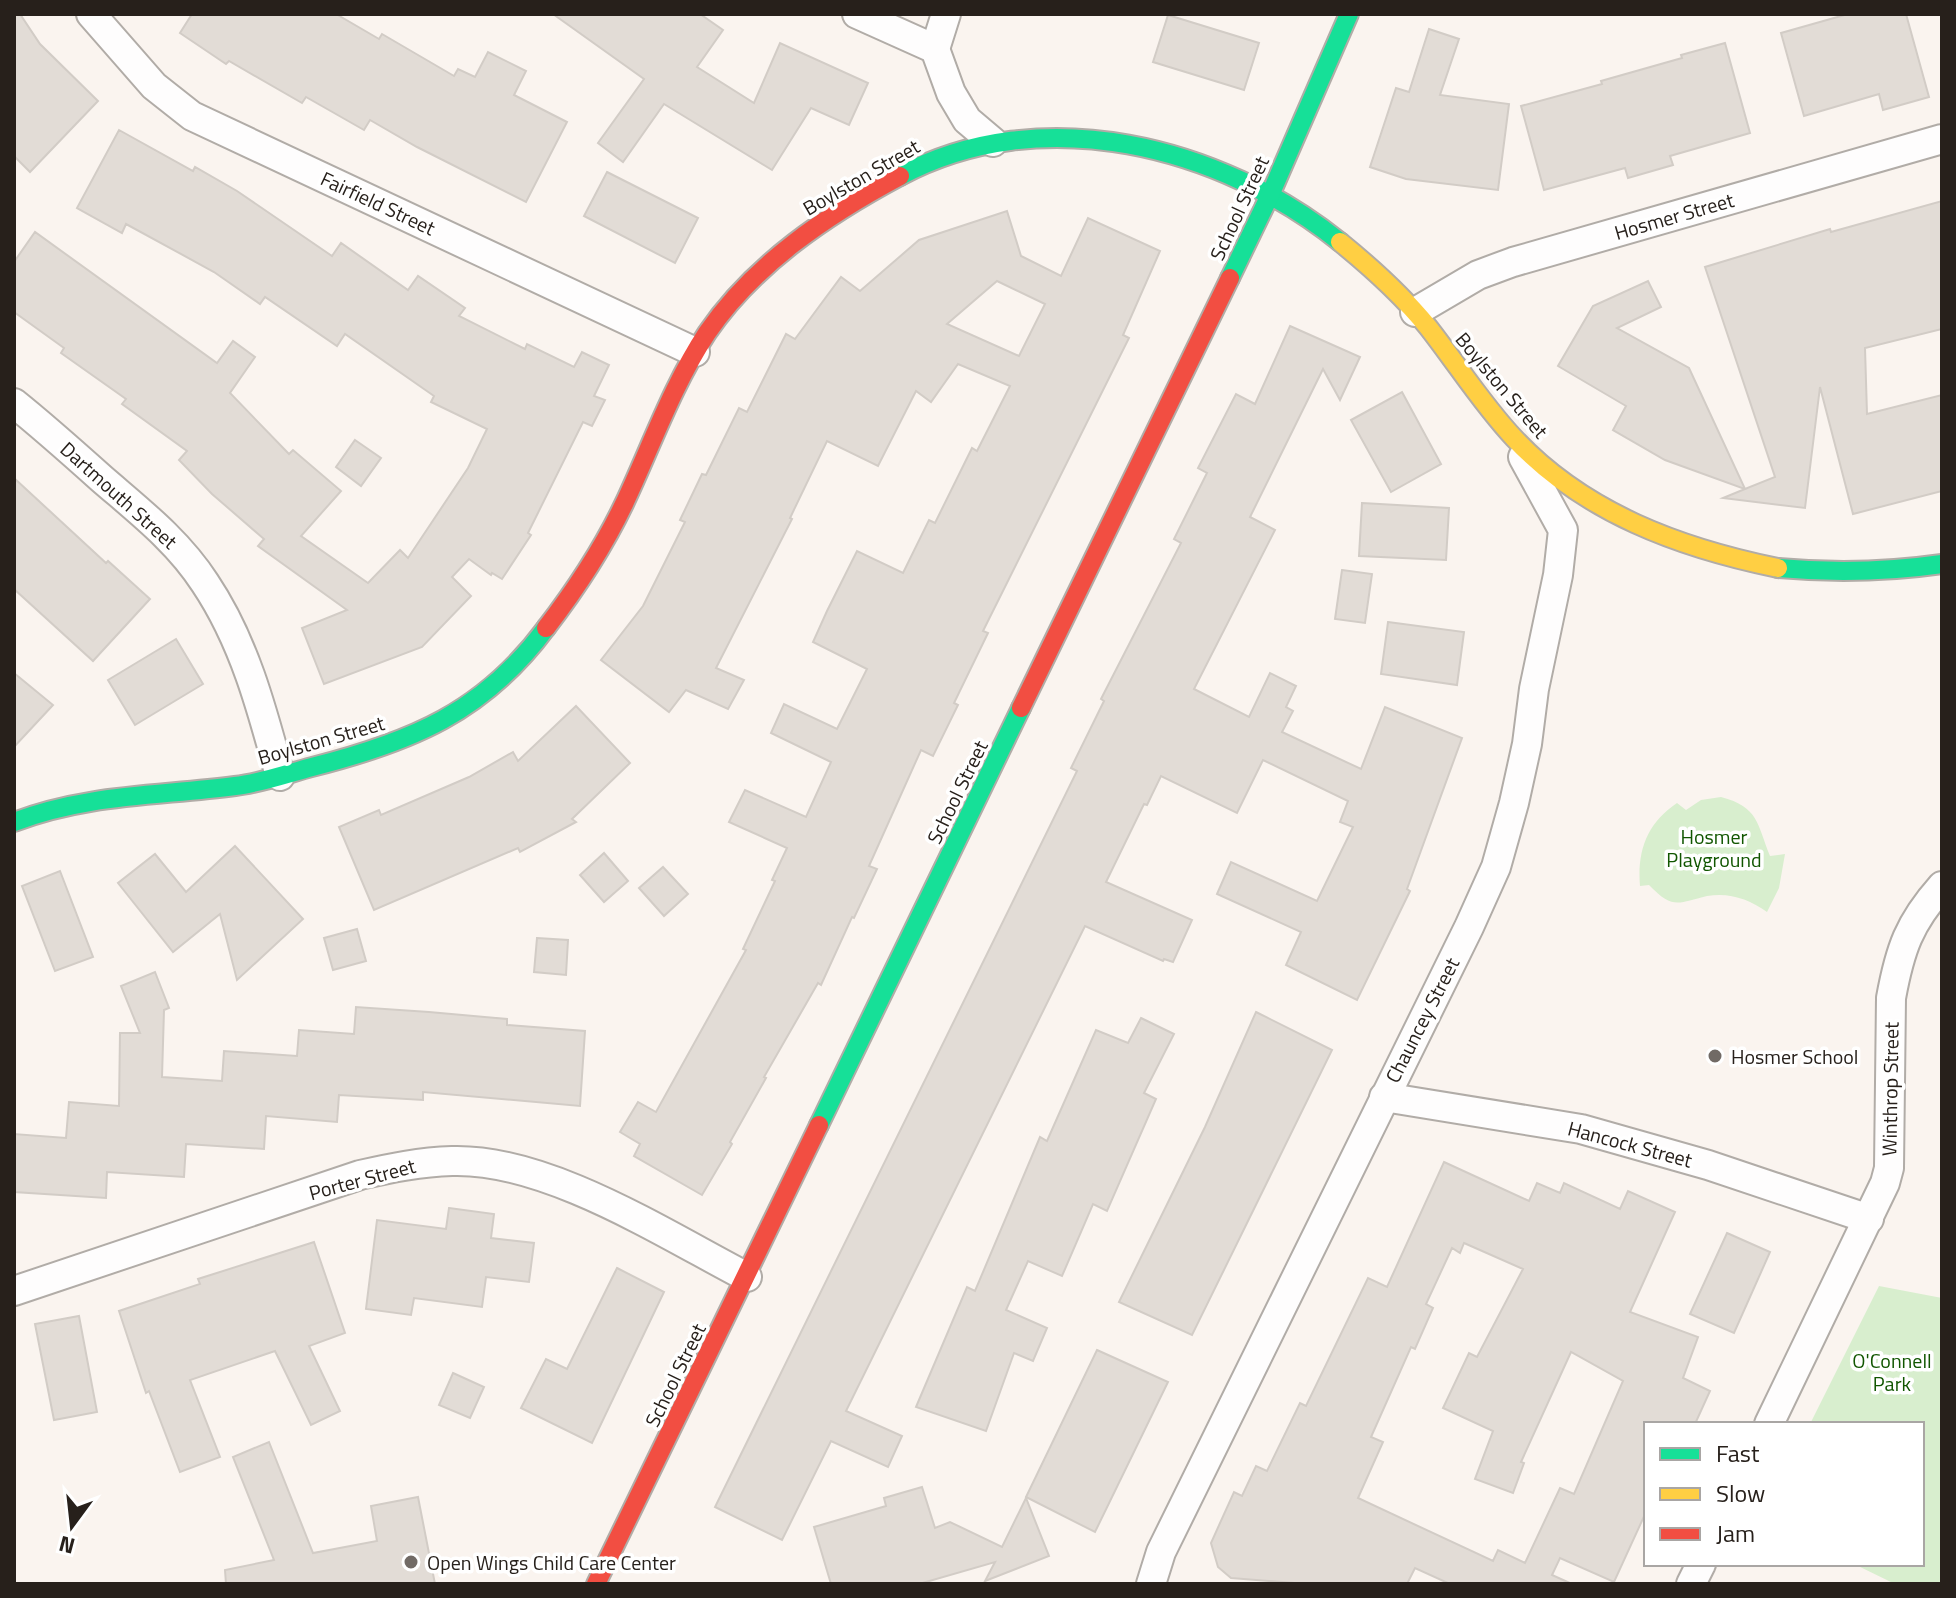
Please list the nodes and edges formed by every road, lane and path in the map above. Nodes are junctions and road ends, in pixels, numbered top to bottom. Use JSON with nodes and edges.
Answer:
{"nodes":[{"id":1,"x":91,"y":14,"type":"edge"},
{"id":2,"x":857,"y":14,"type":"edge"},
{"id":3,"x":946,"y":14,"type":"edge"},
{"id":4,"x":1349,"y":14,"type":"edge"},
{"id":5,"x":935,"y":49,"type":"junction"},
{"id":6,"x":1942,"y":139,"type":"edge"},
{"id":7,"x":993,"y":142,"type":"junction"},
{"id":8,"x":1271,"y":193,"type":"junction"},
{"id":9,"x":1415,"y":312,"type":"junction"},
{"id":10,"x":695,"y":352,"type":"junction"},
{"id":11,"x":14,"y":403,"type":"edge"},
{"id":12,"x":1508,"y":432,"type":"junction"},
{"id":13,"x":1942,"y":564,"type":"edge"},
{"id":14,"x":280,"y":776,"type":"junction"},
{"id":15,"x":14,"y":822,"type":"edge"},
{"id":16,"x":1942,"y":886,"type":"edge"},
{"id":17,"x":1384,"y":1097,"type":"junction"},
{"id":18,"x":1869,"y":1219,"type":"junction"},
{"id":19,"x":747,"y":1277,"type":"junction"},
{"id":20,"x":14,"y":1291,"type":"edge"},
{"id":21,"x":1770,"y":1422,"type":"edge"},
{"id":22,"x":1700,"y":1566,"type":"edge"},
{"id":23,"x":596,"y":1584,"type":"edge"},
{"id":24,"x":1151,"y":1584,"type":"edge"},
{"id":25,"x":1691,"y":1584,"type":"edge"}],
"edges":[{"from":1,"to":10,"type":"street","name":"Fairfield Street"},
{"from":2,"to":5,"type":"street"},
{"from":3,"to":5,"type":"street"},
{"from":4,"to":8,"type":"street","name":"School Street"},
{"from":5,"to":7,"type":"street"},
{"from":6,"to":9,"type":"street","name":"Hosmer Street"},
{"from":7,"to":8,"type":"street","name":"Boylston Street"},
{"from":7,"to":10,"type":"street","name":"Boylston Street"},
{"from":8,"to":9,"type":"street","name":"Boylston Street"},
{"from":8,"to":19,"type":"street","name":"School Street"},
{"from":9,"to":12,"type":"street","name":"Boylston Street"},
{"from":10,"to":14,"type":"street","name":"Boylston Street"},
{"from":11,"to":14,"type":"street","name":"Dartmouth Street"},
{"from":12,"to":13,"type":"street","name":"Boylston Street"},
{"from":12,"to":17,"type":"street","name":"Chauncey Street"},
{"from":14,"to":15,"type":"street","name":"Boylston Street"},
{"from":16,"to":18,"type":"street","name":"Winthrop Street"},
{"from":17,"to":18,"type":"street","name":"Hancock Street"},
{"from":17,"to":24,"type":"street","name":"Chauncey Street"},
{"from":18,"to":21,"type":"street","name":"Winthrop Street"},
{"from":19,"to":20,"type":"street","name":"Porter Street"},
{"from":19,"to":23,"type":"street","name":"School Street"},
{"from":22,"to":25,"type":"street"}]}
